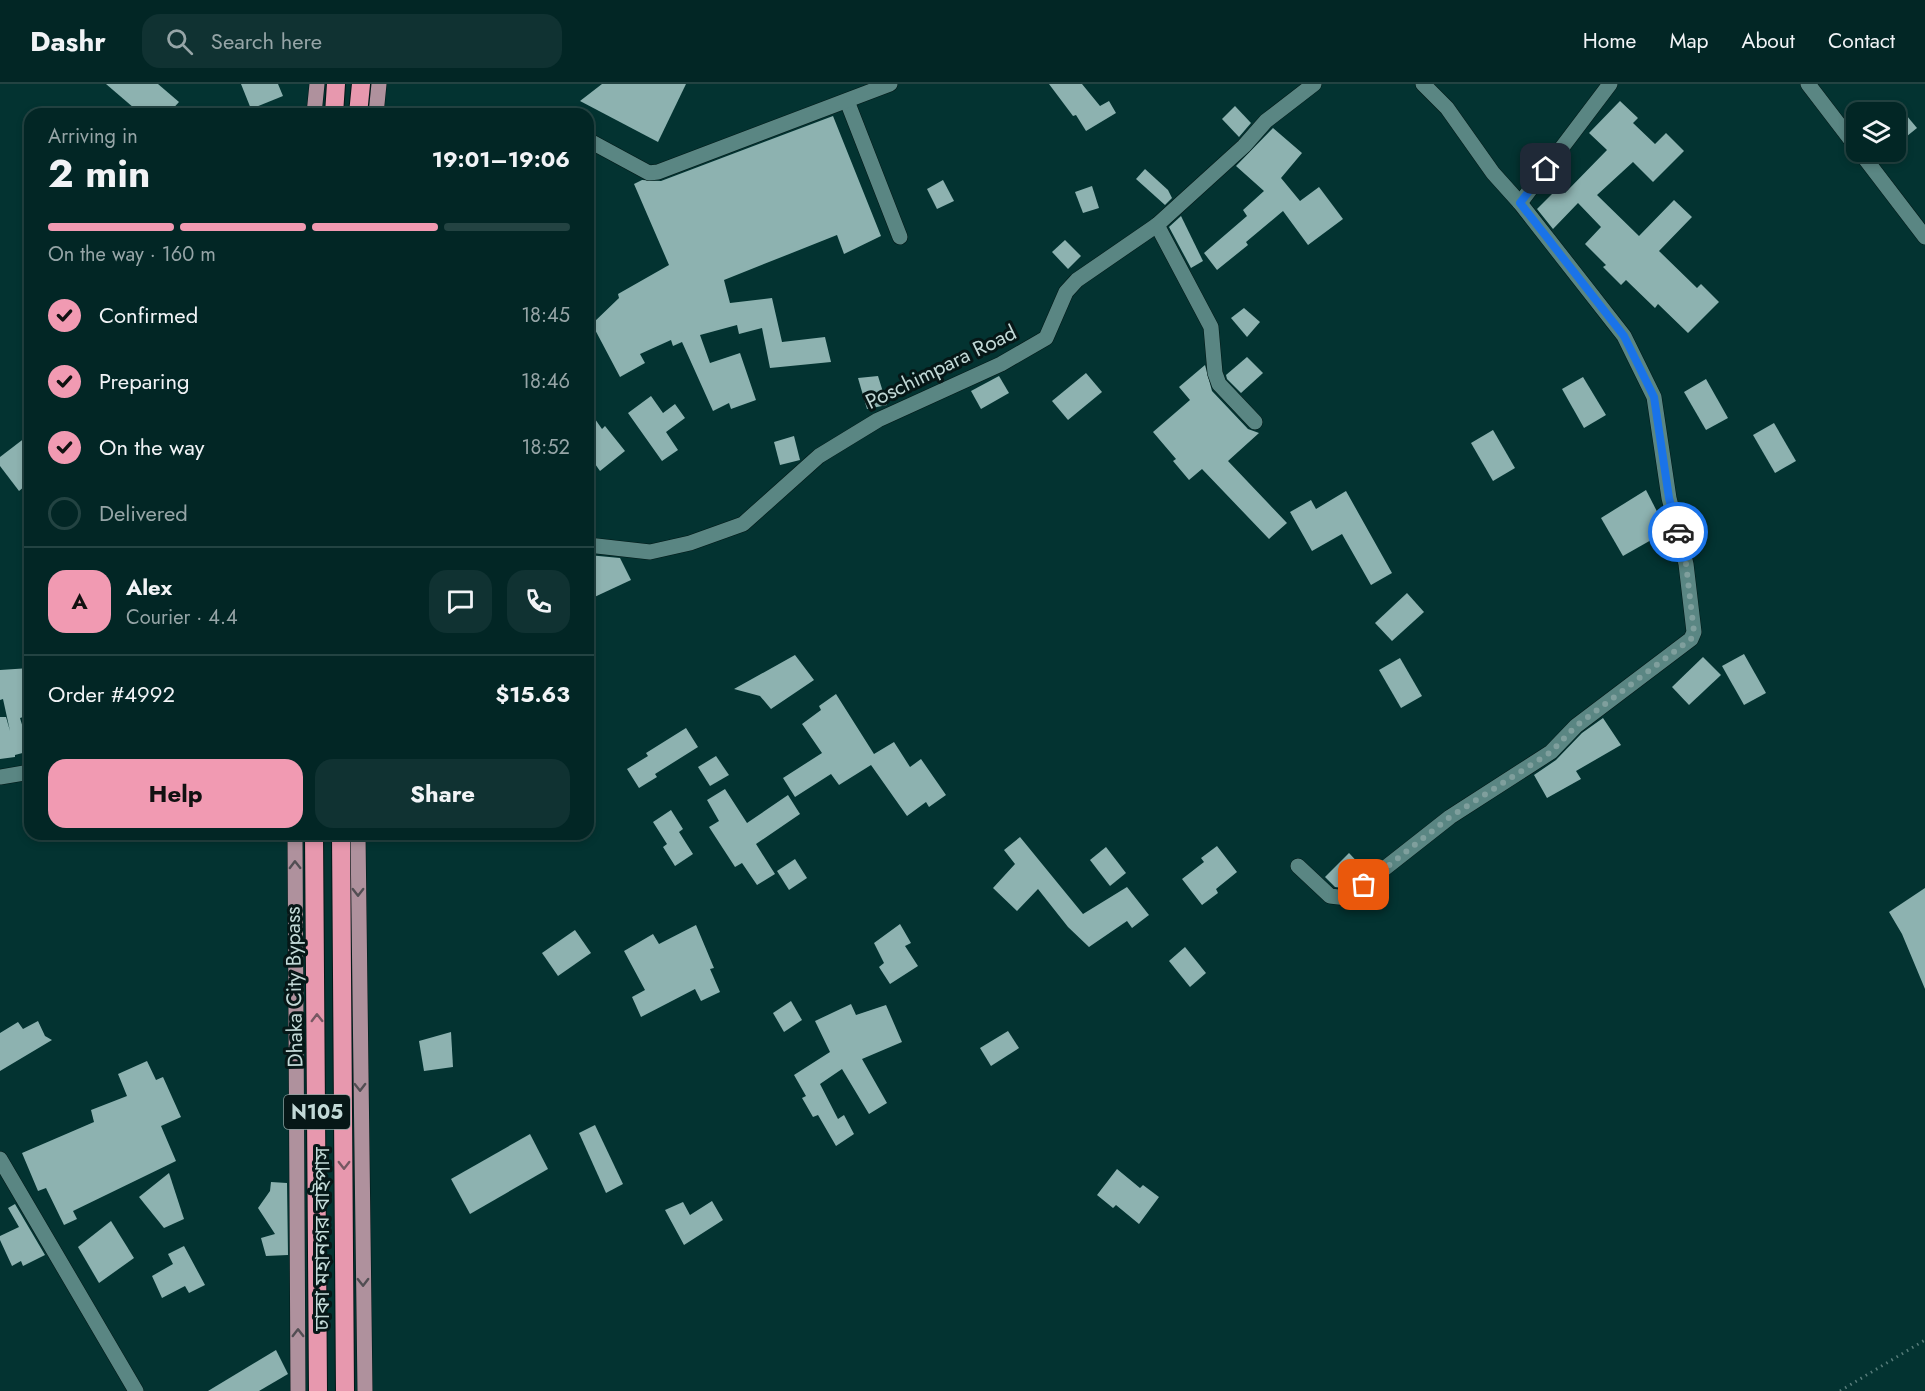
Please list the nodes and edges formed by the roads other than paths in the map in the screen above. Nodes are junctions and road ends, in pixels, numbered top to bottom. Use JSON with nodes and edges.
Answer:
{"nodes":[{"id":1,"x":317,"y":84,"type":"edge"},
{"id":2,"x":336,"y":84,"type":"edge"},
{"id":3,"x":361,"y":84,"type":"edge"},
{"id":4,"x":379,"y":84,"type":"edge"},
{"id":5,"x":890,"y":84,"type":"edge"},
{"id":6,"x":1314,"y":84,"type":"edge"},
{"id":7,"x":1424,"y":84,"type":"edge"},
{"id":8,"x":1610,"y":84,"type":"edge"},
{"id":9,"x":1808,"y":84,"type":"edge"},
{"id":10,"x":847,"y":100,"type":"junction"},
{"id":11,"x":315,"y":108,"type":"edge"},
{"id":12,"x":334,"y":108,"type":"edge"},
{"id":13,"x":359,"y":108,"type":"edge"},
{"id":14,"x":377,"y":108,"type":"edge"},
{"id":15,"x":1846,"y":134,"type":"edge"},
{"id":16,"x":594,"y":143,"type":"edge"},
{"id":17,"x":1868,"y":162,"type":"edge"},
{"id":18,"x":1520,"y":203,"type":"junction"},
{"id":19,"x":1156,"y":225,"type":"junction"},
{"id":20,"x":1924,"y":231,"type":"edge"},
{"id":21,"x":900,"y":237,"type":"dead end"},
{"id":22,"x":1255,"y":422,"type":"dead end"},
{"id":23,"x":594,"y":546,"type":"edge"},
{"id":24,"x":24,"y":773,"type":"edge"},
{"id":25,"x":0,"y":777,"type":"edge"},
{"id":26,"x":295,"y":840,"type":"edge"},
{"id":27,"x":314,"y":840,"type":"edge"},
{"id":28,"x":341,"y":840,"type":"edge"},
{"id":29,"x":358,"y":840,"type":"edge"},
{"id":30,"x":1298,"y":866,"type":"dead end"},
{"id":31,"x":0,"y":1159,"type":"edge"},
{"id":32,"x":136,"y":1391,"type":"edge"},
{"id":33,"x":298,"y":1391,"type":"edge"},
{"id":34,"x":318,"y":1391,"type":"edge"},
{"id":35,"x":345,"y":1391,"type":"edge"},
{"id":36,"x":365,"y":1391,"type":"edge"}],
"edges":[{"from":1,"to":11,"type":"main road"},
{"from":2,"to":12,"type":"highway"},
{"from":3,"to":13,"type":"highway"},
{"from":4,"to":14,"type":"main road"},
{"from":5,"to":10,"type":"street"},
{"from":6,"to":19,"type":"street","name":"Poschimpara Road"},
{"from":7,"to":18,"type":"street"},
{"from":8,"to":18,"type":"street"},
{"from":9,"to":15,"type":"street"},
{"from":10,"to":16,"type":"street"},
{"from":10,"to":21,"type":"street"},
{"from":17,"to":20,"type":"street"},
{"from":18,"to":30,"type":"street"},
{"from":19,"to":22,"type":"street"},
{"from":19,"to":23,"type":"street","name":"Poschimpara Road"},
{"from":24,"to":25,"type":"street"},
{"from":33,"to":26,"type":"main road","one_way":true},
{"from":34,"to":27,"type":"highway","name":"Dhaka City Bypass","number":"N105","one_way":true},
{"from":28,"to":35,"type":"highway","name":"ঢাকা মহানগর বাইপাস","number":"N105","one_way":true},
{"from":29,"to":36,"type":"main road","one_way":true},
{"from":31,"to":32,"type":"street"}]}
